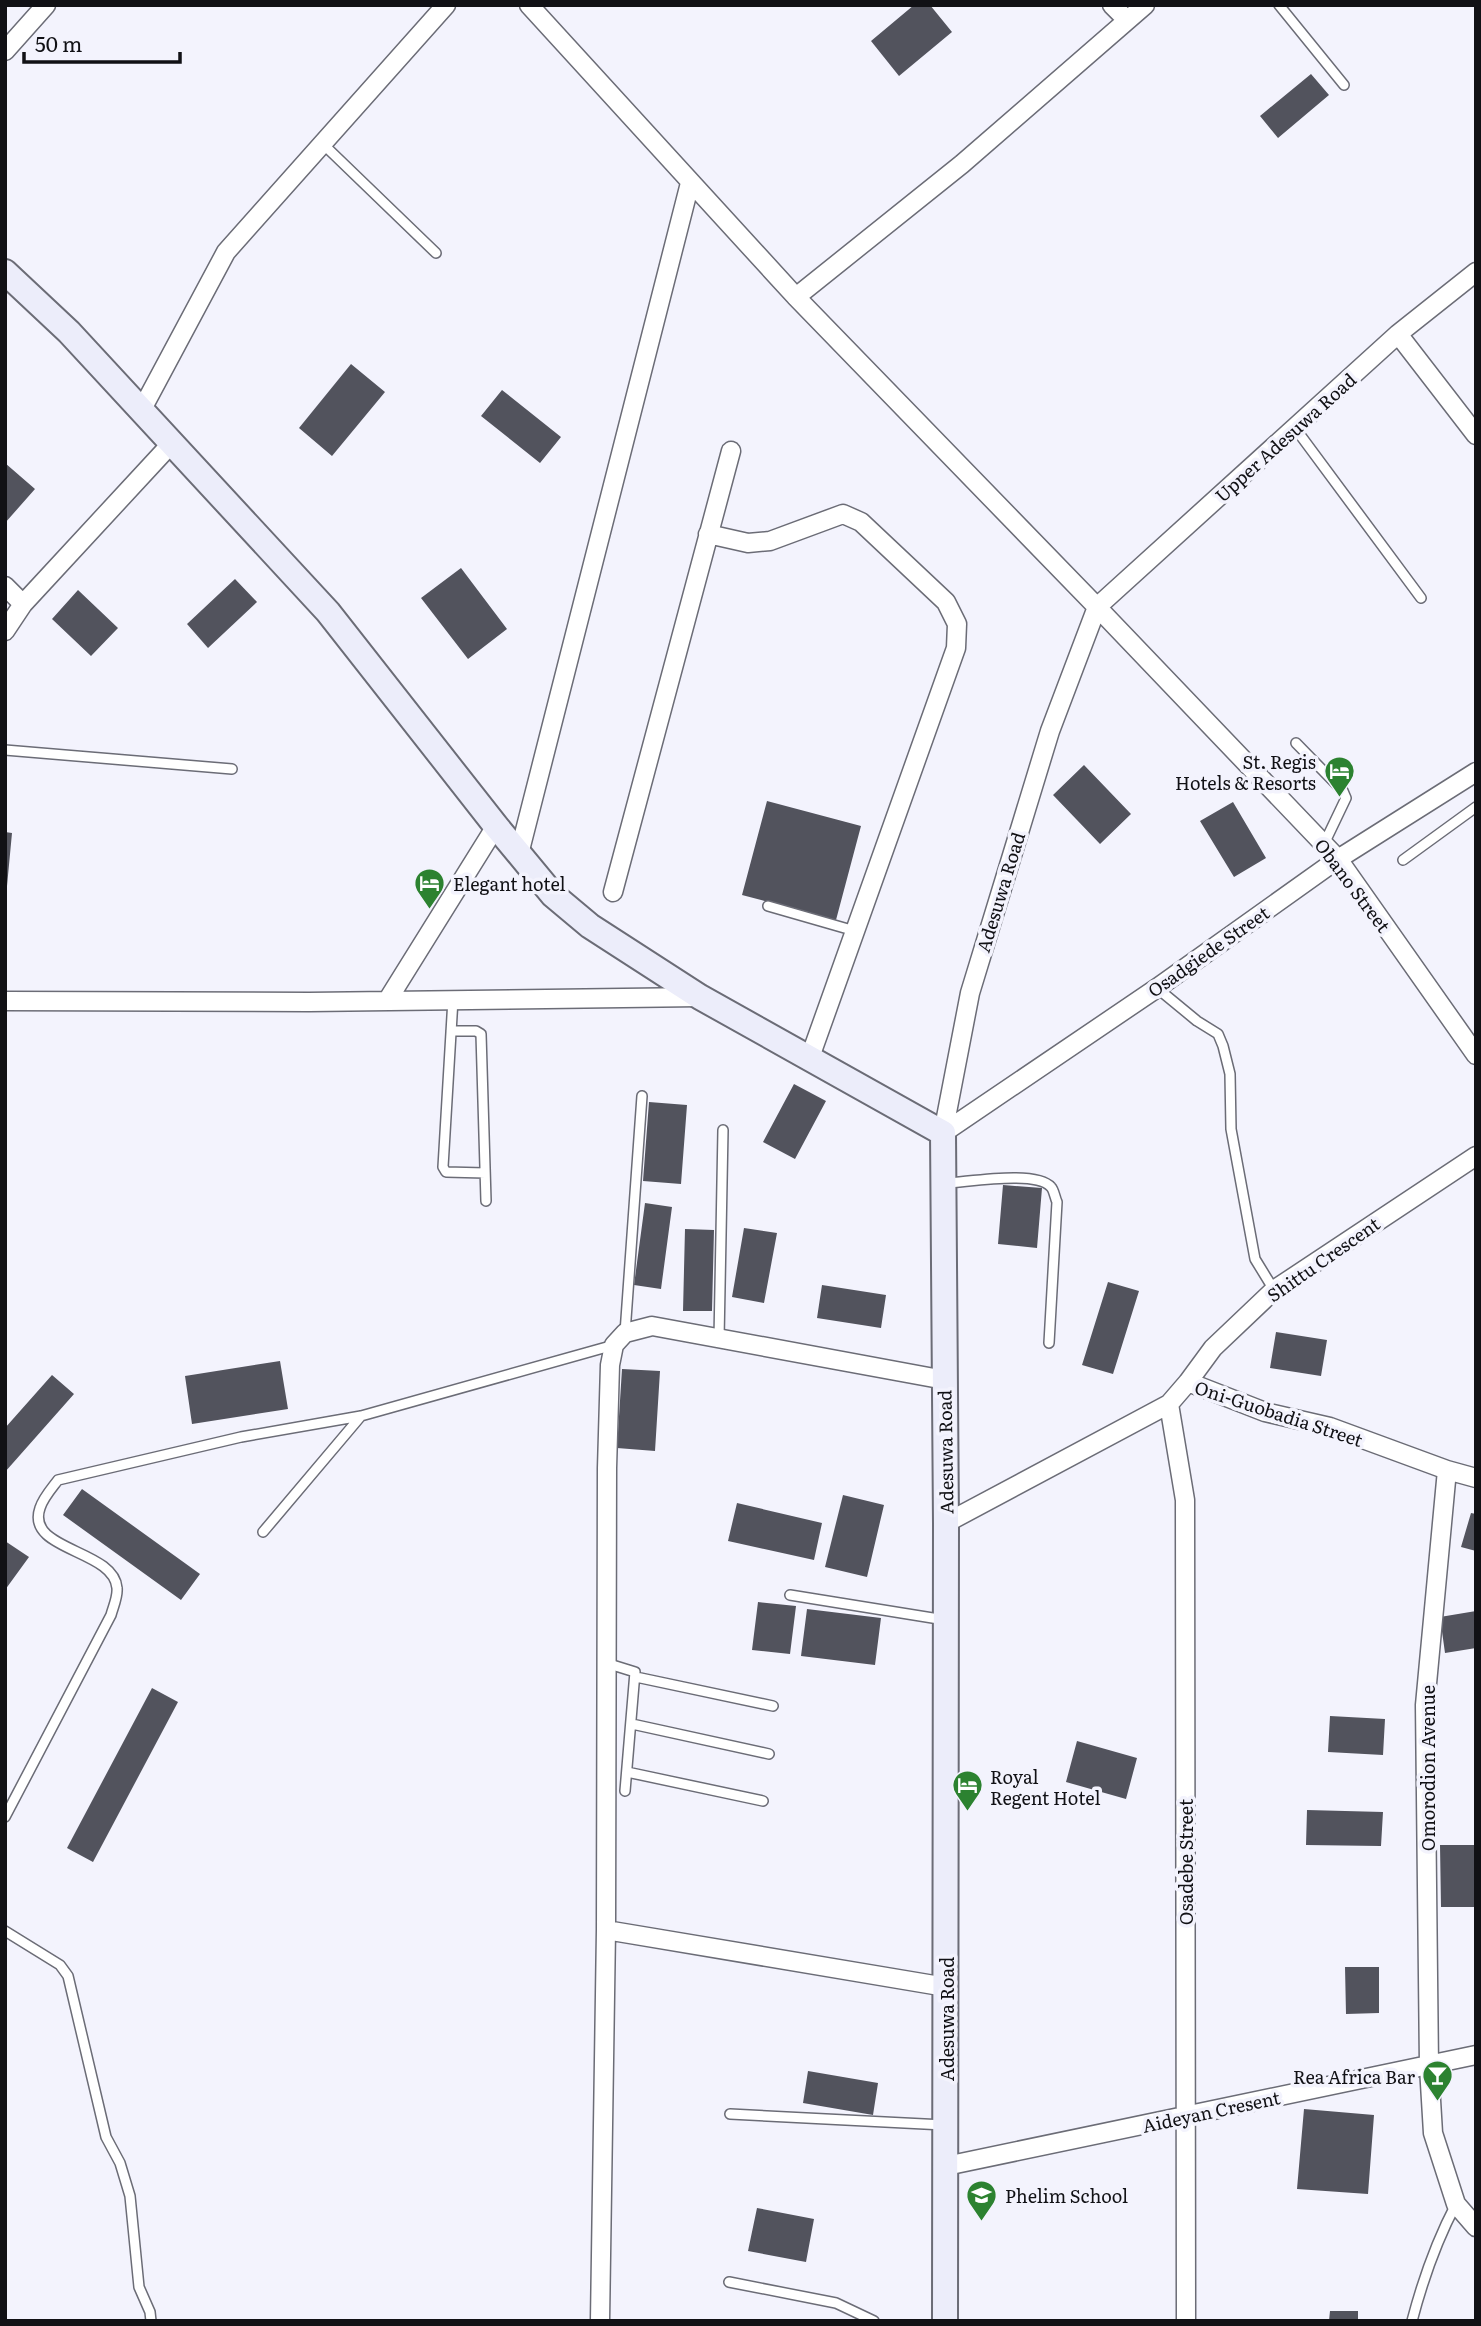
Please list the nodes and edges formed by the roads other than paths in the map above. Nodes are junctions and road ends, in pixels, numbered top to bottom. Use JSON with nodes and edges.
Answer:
{"nodes":[{"id":1,"x":46,"y":5,"type":"edge"},
{"id":2,"x":446,"y":5,"type":"edge"},
{"id":3,"x":530,"y":5,"type":"edge"},
{"id":4,"x":1112,"y":5,"type":"edge"},
{"id":5,"x":1145,"y":5,"type":"edge"},
{"id":6,"x":1279,"y":5,"type":"edge"},
{"id":7,"x":1127,"y":20,"type":"junction"},
{"id":8,"x":5,"y":51,"type":"edge"},
{"id":9,"x":1344,"y":85,"type":"dead end"},
{"id":10,"x":322,"y":144,"type":"junction"},
{"id":11,"x":690,"y":183,"type":"junction"},
{"id":12,"x":436,"y":253,"type":"dead end"},
{"id":13,"x":5,"y":272,"type":"edge"},
{"id":14,"x":1476,"y":272,"type":"edge"},
{"id":15,"x":796,"y":296,"type":"junction"},
{"id":16,"x":1398,"y":334,"type":"junction"},
{"id":17,"x":141,"y":411,"type":"junction"},
{"id":18,"x":1295,"y":428,"type":"junction"},
{"id":19,"x":1476,"y":435,"type":"edge"},
{"id":20,"x":171,"y":444,"type":"junction"},
{"id":21,"x":731,"y":451,"type":"dead end"},
{"id":22,"x":708,"y":534,"type":"junction"},
{"id":23,"x":5,"y":586,"type":"edge"},
{"id":24,"x":1420,"y":598,"type":"dead end"},
{"id":25,"x":23,"y":604,"type":"junction"},
{"id":26,"x":1097,"y":607,"type":"junction"},
{"id":27,"x":5,"y":631,"type":"edge"},
{"id":28,"x":1296,"y":743,"type":"dead end"},
{"id":29,"x":5,"y":750,"type":"edge"},
{"id":30,"x":232,"y":769,"type":"dead end"},
{"id":31,"x":1476,"y":772,"type":"edge"},
{"id":32,"x":1476,"y":807,"type":"edge"},
{"id":33,"x":496,"y":826,"type":"junction"},
{"id":34,"x":1324,"y":844,"type":"junction"},
{"id":35,"x":519,"y":854,"type":"junction"},
{"id":36,"x":1338,"y":859,"type":"junction"},
{"id":37,"x":1403,"y":860,"type":"dead end"},
{"id":38,"x":613,"y":892,"type":"dead end"},
{"id":39,"x":768,"y":906,"type":"dead end"},
{"id":40,"x":855,"y":931,"type":"junction"},
{"id":41,"x":1157,"y":988,"type":"junction"},
{"id":42,"x":700,"y":997,"type":"junction"},
{"id":43,"x":453,"y":999,"type":"junction"},
{"id":44,"x":5,"y":1001,"type":"edge"},
{"id":45,"x":387,"y":1001,"type":"junction"},
{"id":46,"x":451,"y":1031,"type":"junction"},
{"id":47,"x":1476,"y":1055,"type":"edge"},
{"id":48,"x":809,"y":1060,"type":"junction"},
{"id":49,"x":642,"y":1096,"type":"dead end"},
{"id":50,"x":723,"y":1130,"type":"dead end"},
{"id":51,"x":943,"y":1133,"type":"junction"},
{"id":52,"x":1476,"y":1156,"type":"edge"},
{"id":53,"x":485,"y":1173,"type":"junction"},
{"id":54,"x":943,"y":1184,"type":"junction"},
{"id":55,"x":486,"y":1201,"type":"dead end"},
{"id":56,"x":1274,"y":1290,"type":"junction"},
{"id":57,"x":620,"y":1339,"type":"junction"},
{"id":58,"x":719,"y":1339,"type":"junction"},
{"id":59,"x":1049,"y":1343,"type":"dead end"},
{"id":60,"x":944,"y":1380,"type":"junction"},
{"id":61,"x":1188,"y":1382,"type":"junction"},
{"id":62,"x":1169,"y":1404,"type":"junction"},
{"id":63,"x":361,"y":1416,"type":"junction"},
{"id":64,"x":1447,"y":1470,"type":"junction"},
{"id":65,"x":1476,"y":1478,"type":"edge"},
{"id":66,"x":946,"y":1523,"type":"junction"},
{"id":67,"x":263,"y":1532,"type":"dead end"},
{"id":68,"x":790,"y":1595,"type":"dead end"},
{"id":69,"x":946,"y":1620,"type":"junction"},
{"id":70,"x":606,"y":1663,"type":"junction"},
{"id":71,"x":636,"y":1677,"type":"junction"},
{"id":72,"x":772,"y":1706,"type":"dead end"},
{"id":73,"x":632,"y":1724,"type":"junction"},
{"id":74,"x":769,"y":1754,"type":"dead end"},
{"id":75,"x":627,"y":1772,"type":"junction"},
{"id":76,"x":625,"y":1791,"type":"dead end"},
{"id":77,"x":763,"y":1801,"type":"dead end"},
{"id":78,"x":5,"y":1817,"type":"edge"},
{"id":79,"x":606,"y":1930,"type":"junction"},
{"id":80,"x":5,"y":1931,"type":"edge"},
{"id":81,"x":946,"y":1987,"type":"junction"},
{"id":82,"x":1476,"y":2055,"type":"edge"},
{"id":83,"x":1429,"y":2067,"type":"junction"},
{"id":84,"x":730,"y":2114,"type":"dead end"},
{"id":85,"x":1185,"y":2115,"type":"junction"},
{"id":86,"x":946,"y":2125,"type":"junction"},
{"id":87,"x":946,"y":2166,"type":"junction"},
{"id":88,"x":1457,"y":2204,"type":"junction"},
{"id":89,"x":1476,"y":2227,"type":"edge"},
{"id":90,"x":729,"y":2282,"type":"dead end"},
{"id":91,"x":151,"y":2321,"type":"edge"},
{"id":92,"x":600,"y":2321,"type":"edge"},
{"id":93,"x":874,"y":2321,"type":"edge"},
{"id":94,"x":945,"y":2321,"type":"edge"},
{"id":95,"x":1186,"y":2321,"type":"edge"},
{"id":96,"x":1412,"y":2321,"type":"edge"}],
"edges":[{"from":1,"to":8,"type":"street"},
{"from":2,"to":10,"type":"street"},
{"from":3,"to":11,"type":"street","name":"Obano Street"},
{"from":4,"to":7,"type":"street"},
{"from":5,"to":7,"type":"street"},
{"from":6,"to":9,"type":"lane"},
{"from":7,"to":15,"type":"street"},
{"from":10,"to":12,"type":"lane"},
{"from":10,"to":17,"type":"street"},
{"from":11,"to":15,"type":"street","name":"Obano Street"},
{"from":11,"to":35,"type":"street"},
{"from":13,"to":17,"type":"street"},
{"from":14,"to":16,"type":"street","name":"Upper Adesuwa Road"},
{"from":15,"to":26,"type":"street","name":"Obano Street"},
{"from":16,"to":18,"type":"street","name":"Upper Adesuwa Road"},
{"from":16,"to":19,"type":"street"},
{"from":17,"to":20,"type":"street"},
{"from":18,"to":24,"type":"lane"},
{"from":18,"to":26,"type":"street","name":"Upper Adesuwa Road"},
{"from":20,"to":25,"type":"street"},
{"from":20,"to":33,"type":"street"},
{"from":21,"to":22,"type":"street"},
{"from":22,"to":38,"type":"street"},
{"from":22,"to":40,"type":"street"},
{"from":23,"to":25,"type":"street"},
{"from":25,"to":27,"type":"street"},
{"from":26,"to":34,"type":"street","name":"Obano Street"},
{"from":26,"to":51,"type":"street","name":"Adesuwa Road"},
{"from":28,"to":34,"type":"lane"},
{"from":29,"to":30,"type":"lane"},
{"from":31,"to":36,"type":"street","name":"Osadgiede Street"},
{"from":32,"to":37,"type":"lane"},
{"from":33,"to":35,"type":"street"},
{"from":33,"to":45,"type":"street"},
{"from":34,"to":36,"type":"street","name":"Obano Street"},
{"from":35,"to":42,"type":"street"},
{"from":36,"to":41,"type":"street","name":"Osadgiede Street"},
{"from":36,"to":47,"type":"street","name":"Obano Street"},
{"from":39,"to":40,"type":"lane"},
{"from":40,"to":48,"type":"street"},
{"from":41,"to":51,"type":"street","name":"Osadgiede Street"},
{"from":41,"to":56,"type":"lane"},
{"from":42,"to":43,"type":"street"},
{"from":42,"to":48,"type":"street"},
{"from":43,"to":45,"type":"street"},
{"from":43,"to":46,"type":"lane"},
{"from":44,"to":45,"type":"street"},
{"from":46,"to":53,"type":"lane"},
{"from":46,"to":53,"type":"lane"},
{"from":48,"to":51,"type":"street"},
{"from":49,"to":57,"type":"lane"},
{"from":50,"to":58,"type":"lane"},
{"from":51,"to":54,"type":"street","name":"Adesuwa Road"},
{"from":52,"to":56,"type":"street","name":"Shittu Crescent"},
{"from":53,"to":55,"type":"lane"},
{"from":54,"to":59,"type":"lane"},
{"from":54,"to":60,"type":"street","name":"Adesuwa Road"},
{"from":56,"to":61,"type":"street","name":"Shittu Crescent"},
{"from":57,"to":58,"type":"street"},
{"from":57,"to":63,"type":"lane"},
{"from":57,"to":70,"type":"street"},
{"from":58,"to":60,"type":"street"},
{"from":60,"to":66,"type":"street","name":"Adesuwa Road"},
{"from":61,"to":62,"type":"street","name":"Oni-Guobadia Street"},
{"from":61,"to":64,"type":"street","name":"Oni-Guobadia Street"},
{"from":62,"to":66,"type":"street","name":"Oni-Guobadia Street"},
{"from":62,"to":85,"type":"street","name":"Osadebe Street"},
{"from":63,"to":67,"type":"lane"},
{"from":63,"to":78,"type":"lane"},
{"from":64,"to":65,"type":"street","name":"Oni-Guobadia Street"},
{"from":64,"to":83,"type":"street","name":"Omorodion Avenue"},
{"from":66,"to":69,"type":"street","name":"Adesuwa Road"},
{"from":68,"to":69,"type":"lane"},
{"from":69,"to":81,"type":"street","name":"Adesuwa Road"},
{"from":70,"to":71,"type":"lane"},
{"from":70,"to":79,"type":"street"},
{"from":71,"to":72,"type":"lane"},
{"from":71,"to":73,"type":"lane"},
{"from":73,"to":74,"type":"lane"},
{"from":73,"to":75,"type":"lane"},
{"from":75,"to":76,"type":"lane"},
{"from":75,"to":77,"type":"lane"},
{"from":79,"to":81,"type":"street"},
{"from":79,"to":92,"type":"street"},
{"from":80,"to":91,"type":"lane"},
{"from":81,"to":86,"type":"street","name":"Adesuwa Road"},
{"from":82,"to":83,"type":"street","name":"Aideyan Cresent"},
{"from":83,"to":85,"type":"street","name":"Aideyan Cresent"},
{"from":83,"to":88,"type":"street","name":"Omorodion Avenue"},
{"from":84,"to":86,"type":"lane"},
{"from":85,"to":87,"type":"street","name":"Aideyan Cresent"},
{"from":85,"to":95,"type":"street","name":"Osadebe Street"},
{"from":86,"to":87,"type":"street","name":"Adesuwa Road"},
{"from":87,"to":94,"type":"street","name":"Adesuwa Road"},
{"from":88,"to":89,"type":"street"},
{"from":88,"to":96,"type":"lane"},
{"from":90,"to":93,"type":"lane"}]}
